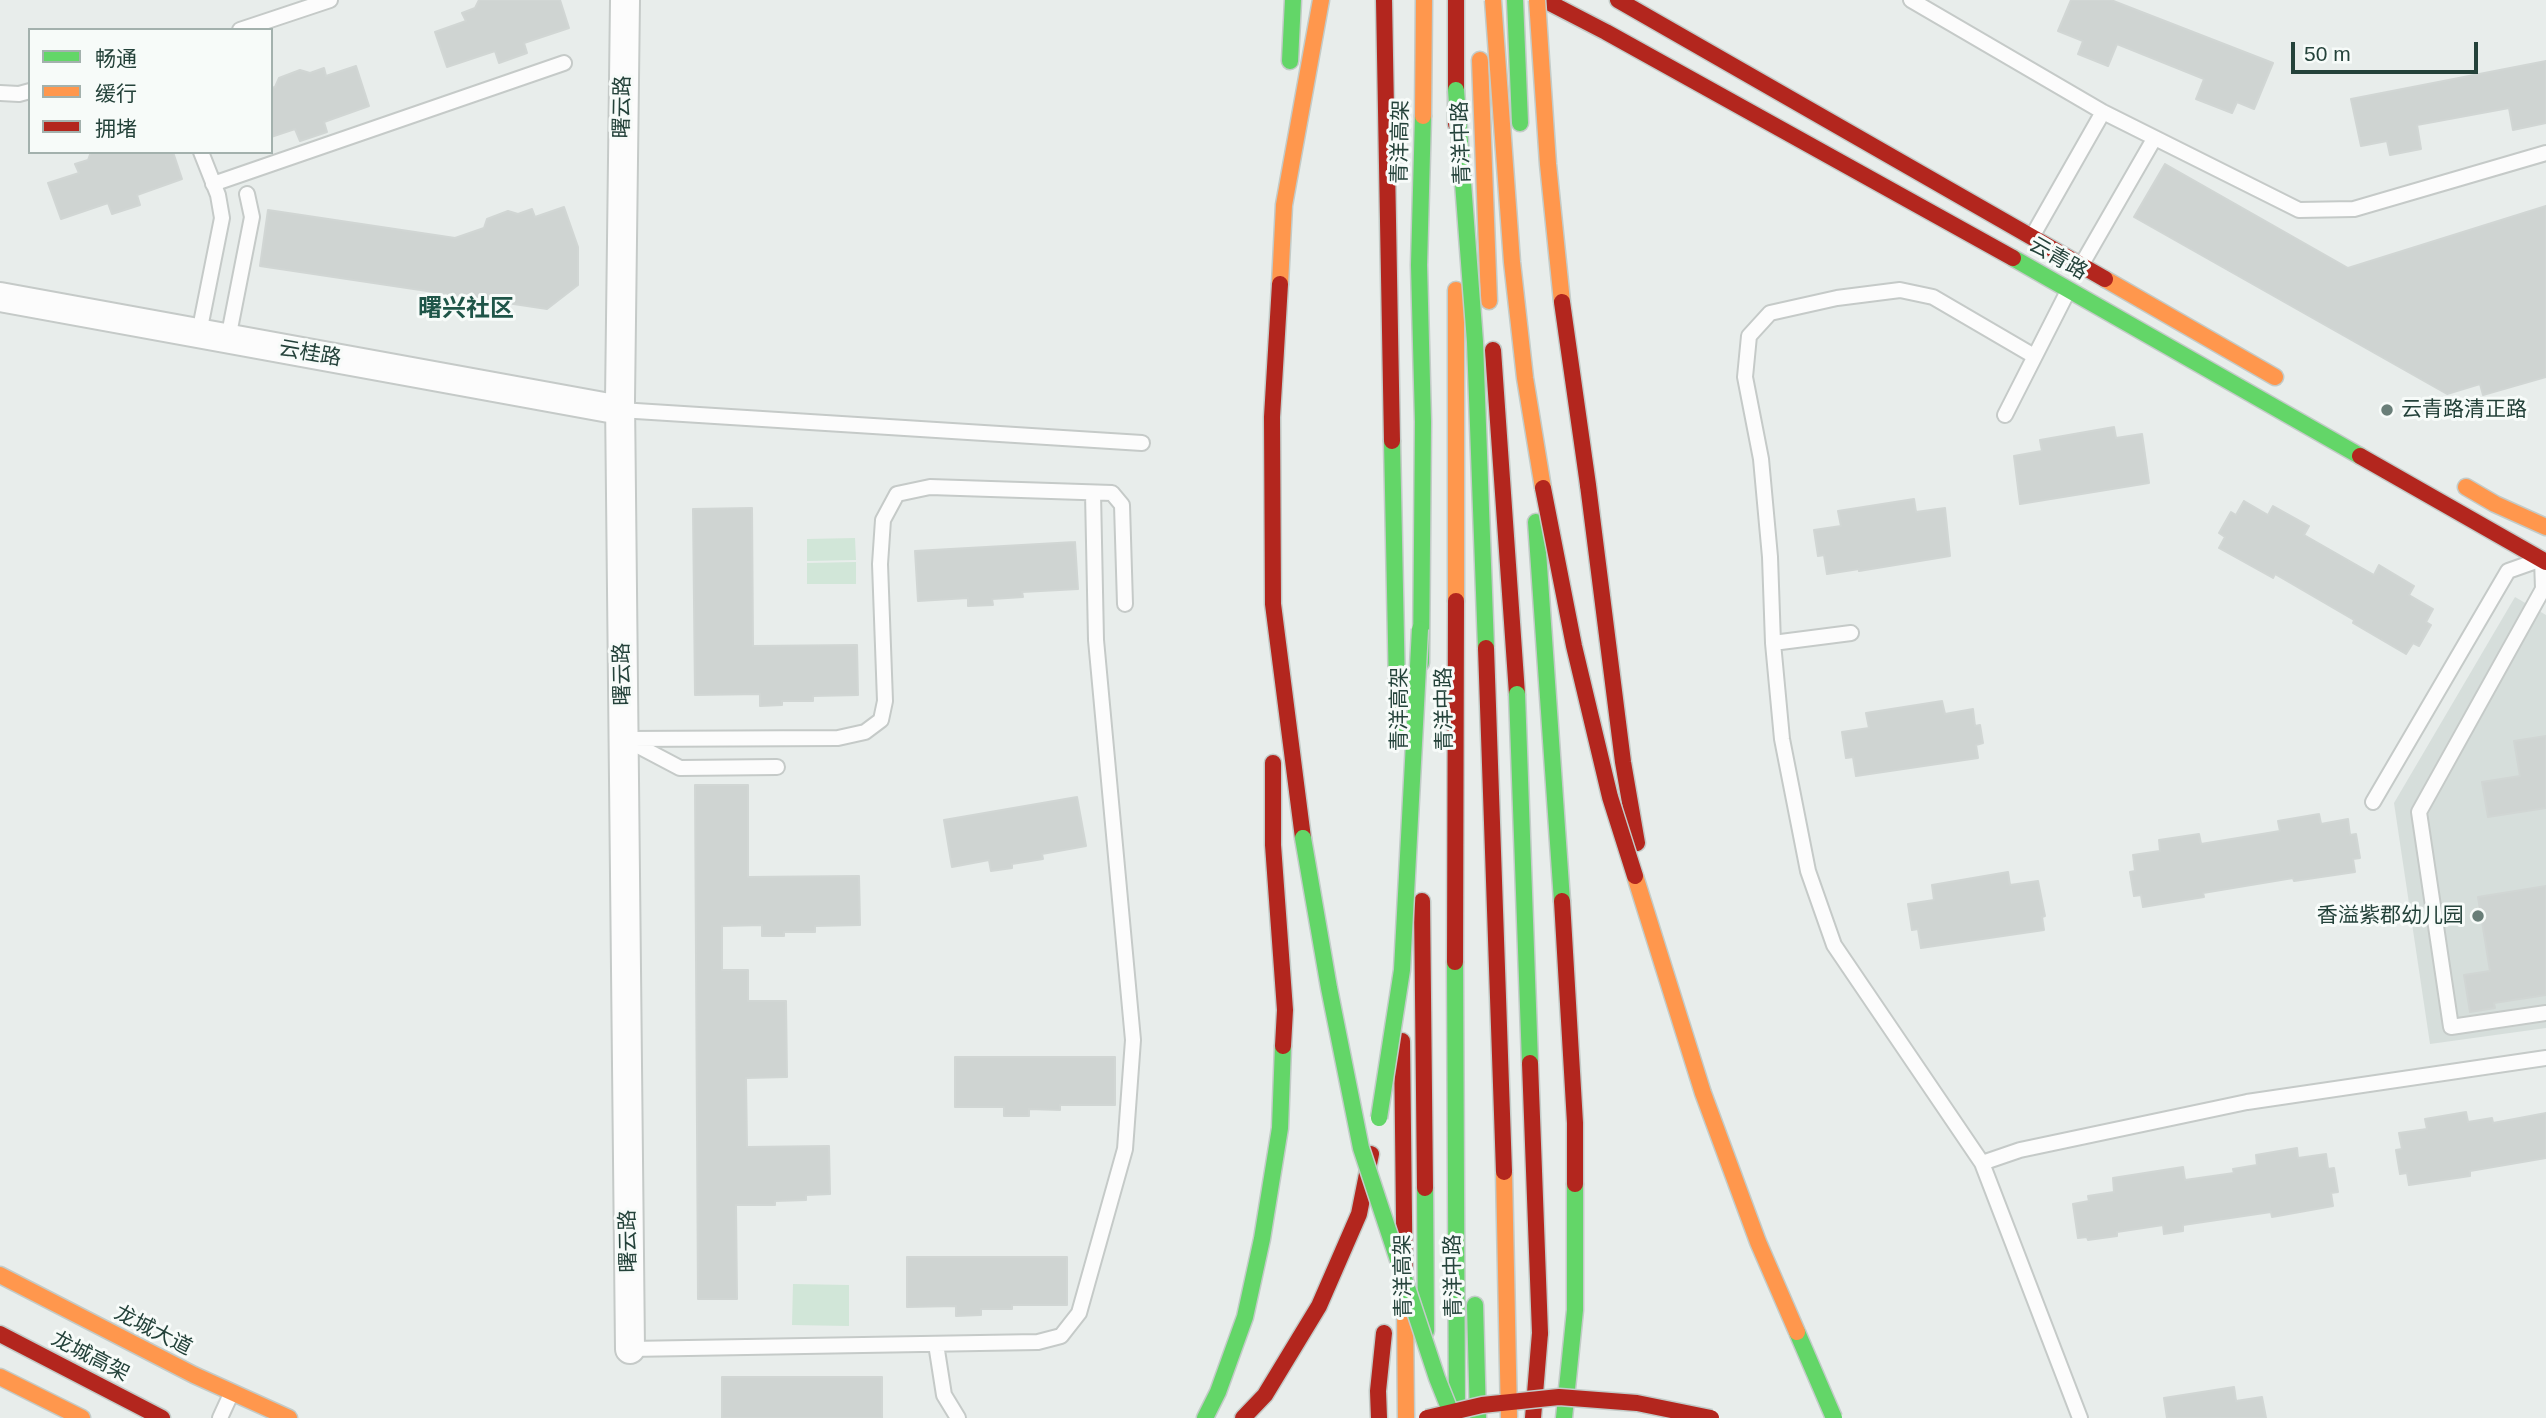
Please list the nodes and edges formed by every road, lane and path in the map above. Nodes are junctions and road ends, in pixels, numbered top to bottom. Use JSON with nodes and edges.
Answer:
{"nodes":[{"id":1,"x":330,"y":0,"type":"edge"},
{"id":2,"x":625,"y":0,"type":"edge"},
{"id":3,"x":1293,"y":0,"type":"edge"},
{"id":4,"x":1321,"y":0,"type":"edge"},
{"id":5,"x":1384,"y":0,"type":"edge"},
{"id":6,"x":1423,"y":0,"type":"edge"},
{"id":7,"x":1456,"y":0,"type":"edge"},
{"id":8,"x":1478,"y":0,"type":"edge"},
{"id":9,"x":1493,"y":0,"type":"edge"},
{"id":10,"x":1514,"y":0,"type":"edge"},
{"id":11,"x":1541,"y":0,"type":"edge"},
{"id":12,"x":1618,"y":0,"type":"edge"},
{"id":13,"x":1911,"y":0,"type":"edge"},
{"id":14,"x":246,"y":28,"type":"edge"},
{"id":15,"x":564,"y":63,"type":"dead end"},
{"id":16,"x":1456,"y":90,"type":"junction"},
{"id":17,"x":28,"y":92,"type":"edge"},
{"id":18,"x":0,"y":93,"type":"edge"},
{"id":19,"x":2103,"y":112,"type":"junction"},
{"id":20,"x":2154,"y":139,"type":"junction"},
{"id":21,"x":2546,"y":153,"type":"edge"},
{"id":22,"x":202,"y":154,"type":"edge"},
{"id":23,"x":1483,"y":158,"type":"junction"},
{"id":24,"x":1521,"y":169,"type":"dead end"},
{"id":25,"x":213,"y":184,"type":"junction"},
{"id":26,"x":247,"y":194,"type":"dead end"},
{"id":27,"x":1284,"y":205,"type":"junction"},
{"id":28,"x":2032,"y":237,"type":"junction"},
{"id":29,"x":2081,"y":265,"type":"junction"},
{"id":30,"x":2068,"y":289,"type":"junction"},
{"id":31,"x":0,"y":297,"type":"edge"},
{"id":32,"x":1490,"y":315,"type":"junction"},
{"id":33,"x":1528,"y":332,"type":"junction"},
{"id":34,"x":199,"y":333,"type":"junction"},
{"id":35,"x":228,"y":339,"type":"junction"},
{"id":36,"x":2034,"y":356,"type":"junction"},
{"id":37,"x":2290,"y":385,"type":"dead end"},
{"id":38,"x":620,"y":410,"type":"junction"},
{"id":39,"x":2005,"y":415,"type":"dead end"},
{"id":40,"x":1142,"y":443,"type":"dead end"},
{"id":41,"x":2446,"y":476,"type":"dead end"},
{"id":42,"x":1093,"y":493,"type":"junction"},
{"id":43,"x":2546,"y":527,"type":"edge"},
{"id":44,"x":2545,"y":557,"type":"edge"},
{"id":45,"x":1125,"y":604,"type":"dead end"},
{"id":46,"x":1273,"y":604,"type":"junction"},
{"id":47,"x":1420,"y":629,"type":"junction"},
{"id":48,"x":1851,"y":633,"type":"dead end"},
{"id":49,"x":1773,"y":643,"type":"junction"},
{"id":50,"x":1273,"y":724,"type":"dead end"},
{"id":51,"x":624,"y":739,"type":"junction"},
{"id":52,"x":1273,"y":751,"type":"dead end"},
{"id":53,"x":777,"y":768,"type":"dead end"},
{"id":54,"x":2373,"y":802,"type":"dead end"},
{"id":55,"x":1559,"y":855,"type":"junction"},
{"id":56,"x":1653,"y":935,"type":"junction"},
{"id":57,"x":2546,"y":1013,"type":"edge"},
{"id":58,"x":2546,"y":1059,"type":"edge"},
{"id":59,"x":1472,"y":1080,"type":"dead end"},
{"id":60,"x":1403,"y":1157,"type":"junction"},
{"id":61,"x":1982,"y":1163,"type":"junction"},
{"id":62,"x":0,"y":1275,"type":"edge"},
{"id":63,"x":1475,"y":1286,"type":"dead end"},
{"id":64,"x":1388,"y":1294,"type":"dead end"},
{"id":65,"x":1385,"y":1322,"type":"dead end"},
{"id":66,"x":0,"y":1334,"type":"edge"},
{"id":67,"x":936,"y":1344,"type":"junction"},
{"id":68,"x":630,"y":1349,"type":"joint"},
{"id":69,"x":0,"y":1377,"type":"edge"},
{"id":70,"x":232,"y":1393,"type":"junction"},
{"id":71,"x":1427,"y":1408,"type":"edge"},
{"id":72,"x":266,"y":1409,"type":"junction"},
{"id":73,"x":82,"y":1418,"type":"edge"},
{"id":74,"x":162,"y":1418,"type":"edge"},
{"id":75,"x":220,"y":1418,"type":"edge"},
{"id":76,"x":283,"y":1418,"type":"edge"},
{"id":77,"x":289,"y":1418,"type":"edge"},
{"id":78,"x":958,"y":1418,"type":"edge"},
{"id":79,"x":1205,"y":1418,"type":"edge"},
{"id":80,"x":1243,"y":1418,"type":"edge"},
{"id":81,"x":1378,"y":1418,"type":"edge"},
{"id":82,"x":1405,"y":1418,"type":"edge"},
{"id":83,"x":1455,"y":1418,"type":"edge"},
{"id":84,"x":1478,"y":1418,"type":"edge"},
{"id":85,"x":1508,"y":1418,"type":"edge"},
{"id":86,"x":1534,"y":1418,"type":"edge"},
{"id":87,"x":1564,"y":1418,"type":"edge"},
{"id":88,"x":1711,"y":1418,"type":"edge"},
{"id":89,"x":1834,"y":1418,"type":"edge"},
{"id":90,"x":2080,"y":1418,"type":"edge"}],
"edges":[{"from":1,"to":14,"type":"lane"},
{"from":2,"to":38,"type":"street","name":"曙云路"},
{"from":3,"to":27,"type":"main road"},
{"from":4,"to":27,"type":"main road"},
{"from":5,"to":60,"type":"main road"},
{"from":6,"to":47,"type":"main road","name":"青洋高架"},
{"from":7,"to":16,"type":"main road"},
{"from":8,"to":23,"type":"main road","name":"青洋中路"},
{"from":9,"to":56,"type":"main road","bridge":true},
{"from":10,"to":11,"type":"main road"},
{"from":11,"to":30,"type":"main road","name":"云青路"},
{"from":11,"to":56,"type":"main road","bridge":true},
{"from":12,"to":28,"type":"main road","name":"云青路"},
{"from":13,"to":19,"type":"lane"},
{"from":15,"to":25,"type":"lane"},
{"from":16,"to":83,"type":"main road","bridge":true},
{"from":16,"to":85,"type":"main road","bridge":true},
{"from":17,"to":18,"type":"lane"},
{"from":19,"to":20,"type":"lane"},
{"from":19,"to":28,"type":"lane"},
{"from":20,"to":21,"type":"lane"},
{"from":20,"to":29,"type":"lane"},
{"from":22,"to":25,"type":"lane"},
{"from":23,"to":32,"type":"main road","name":"青洋中路"},
{"from":23,"to":33,"type":"main road"},
{"from":24,"to":33,"type":"main road"},
{"from":25,"to":34,"type":"lane"},
{"from":26,"to":35,"type":"lane"},
{"from":27,"to":46,"type":"main road"},
{"from":28,"to":29,"type":"main road","name":"云青路"},
{"from":29,"to":37,"type":"main road","name":"云青路"},
{"from":30,"to":36,"type":"lane"},
{"from":30,"to":44,"type":"main road","name":"云青路"},
{"from":31,"to":34,"type":"street","name":"云桂路"},
{"from":32,"to":59,"type":"main road","name":"青洋中路"},
{"from":32,"to":86,"type":"main road","bridge":true},
{"from":33,"to":55,"type":"main road"},
{"from":34,"to":35,"type":"street","name":"云桂路"},
{"from":35,"to":38,"type":"street","name":"云桂路"},
{"from":36,"to":39,"type":"lane"},
{"from":36,"to":49,"type":"lane"},
{"from":38,"to":40,"type":"lane"},
{"from":38,"to":51,"type":"street","name":"曙云路"},
{"from":41,"to":43,"type":"main road"},
{"from":42,"to":45,"type":"lane"},
{"from":42,"to":51,"type":"lane"},
{"from":42,"to":67,"type":"lane"},
{"from":44,"to":54,"type":"lane"},
{"from":44,"to":57,"type":"lane"},
{"from":46,"to":50,"type":"main road"},
{"from":46,"to":83,"type":"main road","bridge":true},
{"from":47,"to":71,"type":"main road","name":"青洋高架","bridge":true},
{"from":47,"to":80,"type":"main road","bridge":true},
{"from":48,"to":49,"type":"lane"},
{"from":49,"to":61,"type":"lane"},
{"from":51,"to":53,"type":"lane"},
{"from":51,"to":68,"type":"street","name":"曙云路"},
{"from":52,"to":79,"type":"main road"},
{"from":55,"to":85,"type":"main road"},
{"from":55,"to":87,"type":"main road"},
{"from":56,"to":89,"type":"main road","bridge":true},
{"from":58,"to":61,"type":"lane"},
{"from":60,"to":64,"type":"main road"},
{"from":60,"to":82,"type":"main road"},
{"from":61,"to":90,"type":"lane"},
{"from":62,"to":70,"type":"main road","name":"龙城大道"},
{"from":63,"to":84,"type":"main road","name":"青洋中路"},
{"from":65,"to":81,"type":"main road"},
{"from":66,"to":74,"type":"main road","name":"龙城高架"},
{"from":67,"to":68,"type":"lane"},
{"from":67,"to":78,"type":"lane"},
{"from":69,"to":73,"type":"main road"},
{"from":70,"to":72,"type":"main road","name":"龙城大道"},
{"from":70,"to":75,"type":"lane"},
{"from":71,"to":88,"type":"main road","bridge":true},
{"from":72,"to":76,"type":"main road"},
{"from":72,"to":77,"type":"main road","name":"龙城大道"}]}
